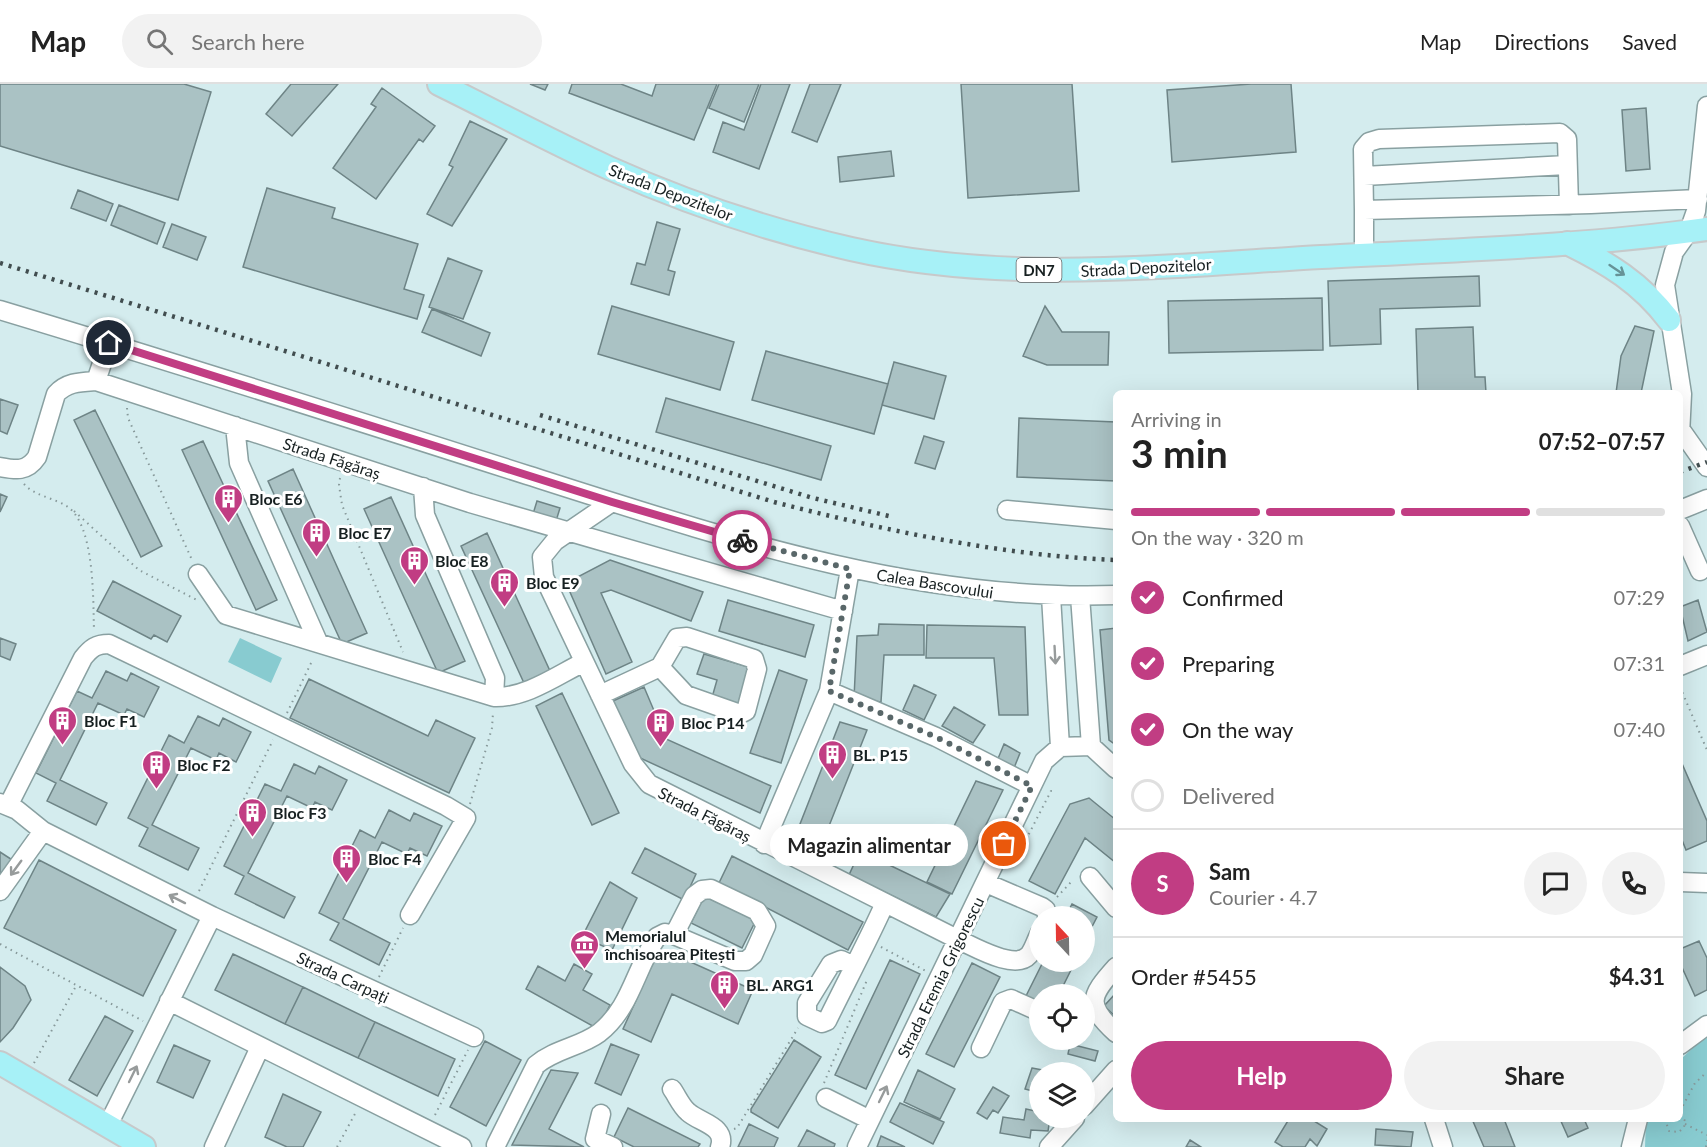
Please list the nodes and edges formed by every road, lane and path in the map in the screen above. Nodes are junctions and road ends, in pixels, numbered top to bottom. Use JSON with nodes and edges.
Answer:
{"nodes":[{"id":1,"x":439,"y":84,"type":"edge"},
{"id":2,"x":1707,"y":106,"type":"edge"},
{"id":3,"x":1568,"y":165,"type":"junction"},
{"id":4,"x":1364,"y":176,"type":"junction"},
{"id":5,"x":1698,"y":199,"type":"junction"},
{"id":6,"x":1569,"y":205,"type":"junction"},
{"id":7,"x":1364,"y":210,"type":"junction"},
{"id":8,"x":1698,"y":230,"type":"edge"},
{"id":9,"x":1566,"y":242,"type":"junction"},
{"id":10,"x":1364,"y":255,"type":"junction"},
{"id":11,"x":0,"y":310,"type":"edge"},
{"id":12,"x":1669,"y":320,"type":"junction"},
{"id":13,"x":109,"y":343,"type":"junction"},
{"id":14,"x":96,"y":381,"type":"junction"},
{"id":15,"x":1679,"y":390,"type":"edge"},
{"id":16,"x":126,"y":391,"type":"junction"},
{"id":17,"x":235,"y":426,"type":"junction"},
{"id":18,"x":1683,"y":436,"type":"edge"},
{"id":19,"x":344,"y":462,"type":"junction"},
{"id":20,"x":1707,"y":467,"type":"edge"},
{"id":21,"x":6,"y":468,"type":"edge"},
{"id":22,"x":423,"y":487,"type":"junction"},
{"id":23,"x":1707,"y":498,"type":"edge"},
{"id":24,"x":612,"y":502,"type":"junction"},
{"id":25,"x":70,"y":508,"type":"junction"},
{"id":26,"x":1683,"y":509,"type":"edge"},
{"id":27,"x":1007,"y":510,"type":"dead end"},
{"id":28,"x":1113,"y":520,"type":"edge"},
{"id":29,"x":569,"y":532,"type":"junction"},
{"id":30,"x":1683,"y":533,"type":"edge"},
{"id":31,"x":850,"y":569,"type":"junction"},
{"id":32,"x":1700,"y":571,"type":"dead end"},
{"id":33,"x":198,"y":573,"type":"joint"},
{"id":34,"x":1113,"y":595,"type":"edge"},
{"id":35,"x":1052,"y":596,"type":"junction"},
{"id":36,"x":1080,"y":596,"type":"junction"},
{"id":37,"x":197,"y":600,"type":"dead end"},
{"id":38,"x":843,"y":611,"type":"junction"},
{"id":39,"x":319,"y":642,"type":"junction"},
{"id":40,"x":95,"y":645,"type":"junction"},
{"id":41,"x":1707,"y":655,"type":"edge"},
{"id":42,"x":585,"y":662,"type":"junction"},
{"id":43,"x":1683,"y":665,"type":"edge"},
{"id":44,"x":660,"y":667,"type":"junction"},
{"id":45,"x":411,"y":671,"type":"junction"},
{"id":46,"x":829,"y":691,"type":"junction"},
{"id":47,"x":1683,"y":694,"type":"edge"},
{"id":48,"x":600,"y":695,"type":"junction"},
{"id":49,"x":494,"y":697,"type":"junction"},
{"id":50,"x":280,"y":727,"type":"junction"},
{"id":51,"x":1091,"y":746,"type":"junction"},
{"id":52,"x":1060,"y":747,"type":"junction"},
{"id":53,"x":1707,"y":750,"type":"edge"},
{"id":54,"x":1113,"y":766,"type":"edge"},
{"id":55,"x":1032,"y":786,"type":"junction"},
{"id":56,"x":4,"y":804,"type":"edge"},
{"id":57,"x":466,"y":818,"type":"junction"},
{"id":58,"x":43,"y":831,"type":"junction"},
{"id":59,"x":764,"y":844,"type":"junction"},
{"id":60,"x":1090,"y":877,"type":"joint"},
{"id":61,"x":1683,"y":882,"type":"edge"},
{"id":62,"x":986,"y":883,"type":"junction"},
{"id":63,"x":1707,"y":883,"type":"edge"},
{"id":64,"x":0,"y":891,"type":"edge"},
{"id":65,"x":885,"y":903,"type":"junction"},
{"id":66,"x":1113,"y":904,"type":"edge"},
{"id":67,"x":191,"y":906,"type":"junction"},
{"id":68,"x":1032,"y":906,"type":"edge"},
{"id":69,"x":1050,"y":906,"type":"edge"},
{"id":70,"x":410,"y":915,"type":"joint"},
{"id":71,"x":212,"y":916,"type":"junction"},
{"id":72,"x":674,"y":934,"type":"junction"},
{"id":73,"x":868,"y":940,"type":"junction"},
{"id":74,"x":958,"y":940,"type":"junction"},
{"id":75,"x":0,"y":944,"type":"edge"},
{"id":76,"x":1029,"y":955,"type":"edge"},
{"id":77,"x":853,"y":969,"type":"junction"},
{"id":78,"x":1113,"y":971,"type":"edge"},
{"id":79,"x":940,"y":978,"type":"junction"},
{"id":80,"x":77,"y":986,"type":"junction"},
{"id":81,"x":372,"y":990,"type":"junction"},
{"id":82,"x":1095,"y":997,"type":"edge"},
{"id":83,"x":169,"y":1001,"type":"junction"},
{"id":84,"x":1029,"y":1007,"type":"edge"},
{"id":85,"x":1095,"y":1013,"type":"edge"},
{"id":86,"x":807,"y":1016,"type":"junction"},
{"id":87,"x":1707,"y":1025,"type":"edge"},
{"id":88,"x":156,"y":1028,"type":"junction"},
{"id":89,"x":1113,"y":1030,"type":"edge"},
{"id":90,"x":474,"y":1037,"type":"joint"},
{"id":91,"x":1683,"y":1042,"type":"edge"},
{"id":92,"x":260,"y":1047,"type":"junction"},
{"id":93,"x":981,"y":1048,"type":"dead end"},
{"id":94,"x":8,"y":1071,"type":"edge"},
{"id":95,"x":1707,"y":1072,"type":"edge"},
{"id":96,"x":1113,"y":1073,"type":"edge"},
{"id":97,"x":672,"y":1089,"type":"dead end"},
{"id":98,"x":1095,"y":1094,"type":"edge"},
{"id":99,"x":363,"y":1098,"type":"junction"},
{"id":100,"x":826,"y":1098,"type":"joint"},
{"id":101,"x":1683,"y":1106,"type":"edge"},
{"id":102,"x":601,"y":1114,"type":"dead end"},
{"id":103,"x":1683,"y":1116,"type":"edge"},
{"id":104,"x":870,"y":1120,"type":"junction"},
{"id":105,"x":1435,"y":1122,"type":"edge"},
{"id":106,"x":1637,"y":1122,"type":"edge"},
{"id":107,"x":1665,"y":1122,"type":"edge"},
{"id":108,"x":1685,"y":1124,"type":"junction"},
{"id":109,"x":107,"y":1127,"type":"junction"},
{"id":110,"x":1066,"y":1128,"type":"edge"},
{"id":111,"x":427,"y":1131,"type":"junction"},
{"id":112,"x":1707,"y":1135,"type":"edge"},
{"id":113,"x":720,"y":1140,"type":"edge"},
{"id":114,"x":1707,"y":1140,"type":"edge"},
{"id":115,"x":497,"y":1146,"type":"edge"},
{"id":116,"x":144,"y":1147,"type":"edge"},
{"id":117,"x":214,"y":1147,"type":"edge"},
{"id":118,"x":338,"y":1147,"type":"edge"},
{"id":119,"x":462,"y":1147,"type":"edge"},
{"id":120,"x":613,"y":1147,"type":"edge"},
{"id":121,"x":857,"y":1147,"type":"edge"},
{"id":122,"x":1049,"y":1147,"type":"edge"},
{"id":123,"x":1443,"y":1147,"type":"edge"},
{"id":124,"x":1631,"y":1147,"type":"edge"},
{"id":125,"x":1706,"y":1147,"type":"edge"}],
"edges":[{"from":1,"to":10,"type":"main road","name":"Strada Depozitelor","number":"DN7"},
{"from":2,"to":5,"type":"street"},
{"from":3,"to":4,"type":"street"},
{"from":3,"to":4,"type":"street"},
{"from":3,"to":6,"type":"street"},
{"from":4,"to":7,"type":"street"},
{"from":5,"to":6,"type":"street"},
{"from":5,"to":8,"type":"street"},
{"from":6,"to":7,"type":"street"},
{"from":7,"to":10,"type":"street"},
{"from":8,"to":9,"type":"main road","name":"Strada Depozitelor","number":"DN7"},
{"from":8,"to":12,"type":"street"},
{"from":9,"to":10,"type":"main road","name":"Strada Depozitelor","number":"DN7"},
{"from":9,"to":12,"type":"main road","one_way":true},
{"from":11,"to":13,"type":"street","name":"Calea Bascovului"},
{"from":12,"to":15,"type":"street"},
{"from":13,"to":14,"type":"street"},
{"from":13,"to":24,"type":"street","name":"Calea Bascovului"},
{"from":14,"to":16,"type":"street","name":"Strada Făgăraș"},
{"from":14,"to":21,"type":"street","name":"Strada Făgăraș"},
{"from":16,"to":17,"type":"street","name":"Strada Făgăraș"},
{"from":16,"to":33,"type":"path"},
{"from":17,"to":19,"type":"street","name":"Strada Făgăraș"},
{"from":17,"to":39,"type":"street"},
{"from":18,"to":20,"type":"street"},
{"from":19,"to":22,"type":"street","name":"Strada Făgăraș"},
{"from":19,"to":45,"type":"path"},
{"from":21,"to":25,"type":"path"},
{"from":22,"to":29,"type":"street","name":"Strada Făgăraș"},
{"from":22,"to":49,"type":"street"},
{"from":23,"to":26,"type":"street"},
{"from":24,"to":29,"type":"street","name":"Strada Făgăraș"},
{"from":24,"to":31,"type":"street","name":"Calea Bascovului"},
{"from":25,"to":37,"type":"path"},
{"from":25,"to":40,"type":"path"},
{"from":27,"to":28,"type":"street"},
{"from":29,"to":38,"type":"street","name":"Strada Făgăraș"},
{"from":29,"to":42,"type":"street","name":"Strada Făgăraș"},
{"from":30,"to":32,"type":"street"},
{"from":31,"to":35,"type":"street","name":"Calea Bascovului"},
{"from":31,"to":38,"type":"street","name":"Strada Făgăraș"},
{"from":33,"to":39,"type":"street"},
{"from":34,"to":36,"type":"street","name":"Calea Bascovului"},
{"from":35,"to":36,"type":"street","name":"Calea Bascovului"},
{"from":35,"to":52,"type":"street","one_way":true},
{"from":36,"to":51,"type":"street"},
{"from":38,"to":46,"type":"street","name":"Strada Făgăraș"},
{"from":39,"to":45,"type":"street"},
{"from":39,"to":50,"type":"path"},
{"from":40,"to":50,"type":"street"},
{"from":40,"to":56,"type":"street"},
{"from":41,"to":43,"type":"street"},
{"from":42,"to":48,"type":"street","name":"Strada Făgăraș"},
{"from":42,"to":49,"type":"street"},
{"from":44,"to":44,"type":"street"},
{"from":44,"to":48,"type":"street"},
{"from":45,"to":49,"type":"street"},
{"from":46,"to":55,"type":"street"},
{"from":46,"to":59,"type":"street","name":"Strada Făgăraș"},
{"from":47,"to":53,"type":"path"},
{"from":48,"to":59,"type":"street","name":"Strada Făgăraș"},
{"from":49,"to":57,"type":"path"},
{"from":50,"to":57,"type":"street"},
{"from":50,"to":67,"type":"path"},
{"from":51,"to":52,"type":"street"},
{"from":51,"to":54,"type":"street"},
{"from":52,"to":55,"type":"street","name":"Strada Eremia Grigorescu"},
{"from":55,"to":62,"type":"street","name":"Strada Eremia Grigorescu"},
{"from":56,"to":58,"type":"street","name":"Strada Carpați"},
{"from":57,"to":70,"type":"street"},
{"from":58,"to":64,"type":"street","one_way":true},
{"from":67,"to":58,"type":"street","name":"Strada Carpați","one_way":true},
{"from":59,"to":65,"type":"street","name":"Strada Făgăraș"},
{"from":60,"to":66,"type":"street"},
{"from":60,"to":69,"type":"path"},
{"from":61,"to":63,"type":"street"},
{"from":62,"to":68,"type":"street"},
{"from":62,"to":74,"type":"street","name":"Strada Eremia Grigorescu"},
{"from":65,"to":73,"type":"street"},
{"from":65,"to":74,"type":"street","name":"Strada Făgăraș"},
{"from":67,"to":71,"type":"street","name":"Strada Carpați"},
{"from":70,"to":81,"type":"path"},
{"from":71,"to":81,"type":"street","name":"Strada Carpați"},
{"from":71,"to":83,"type":"street"},
{"from":72,"to":72,"type":"street"},
{"from":72,"to":115,"type":"street"},
{"from":73,"to":77,"type":"street"},
{"from":73,"to":79,"type":"path"},
{"from":74,"to":76,"type":"street","name":"Strada Făgăraș"},
{"from":74,"to":79,"type":"street","name":"Strada Eremia Grigorescu"},
{"from":75,"to":80,"type":"path"},
{"from":77,"to":86,"type":"street"},
{"from":77,"to":86,"type":"street"},
{"from":77,"to":100,"type":"path"},
{"from":78,"to":82,"type":"street"},
{"from":104,"to":79,"type":"street","name":"Strada Eremia Grigorescu","one_way":true},
{"from":80,"to":88,"type":"path"},
{"from":80,"to":94,"type":"path"},
{"from":81,"to":90,"type":"street","name":"Strada Carpați"},
{"from":83,"to":88,"type":"street"},
{"from":83,"to":92,"type":"street"},
{"from":84,"to":93,"type":"street"},
{"from":85,"to":89,"type":"street"},
{"from":86,"to":113,"type":"path"},
{"from":87,"to":91,"type":"street"},
{"from":109,"to":88,"type":"street","one_way":true},
{"from":90,"to":111,"type":"path"},
{"from":92,"to":99,"type":"street"},
{"from":92,"to":117,"type":"street"},
{"from":94,"to":109,"type":"main road"},
{"from":95,"to":101,"type":"path"},
{"from":96,"to":98,"type":"street"},
{"from":97,"to":113,"type":"street"},
{"from":99,"to":111,"type":"street"},
{"from":99,"to":118,"type":"path"},
{"from":100,"to":104,"type":"street"},
{"from":102,"to":120,"type":"street"},
{"from":103,"to":108,"type":"path"},
{"from":104,"to":121,"type":"street","name":"Strada Eremia Grigorescu"},
{"from":105,"to":123,"type":"street"},
{"from":106,"to":124,"type":"street"},
{"from":107,"to":108,"type":"path"},
{"from":108,"to":112,"type":"path"},
{"from":109,"to":116,"type":"main road"},
{"from":110,"to":122,"type":"street"},
{"from":111,"to":119,"type":"street"},
{"from":114,"to":125,"type":"path"}]}
